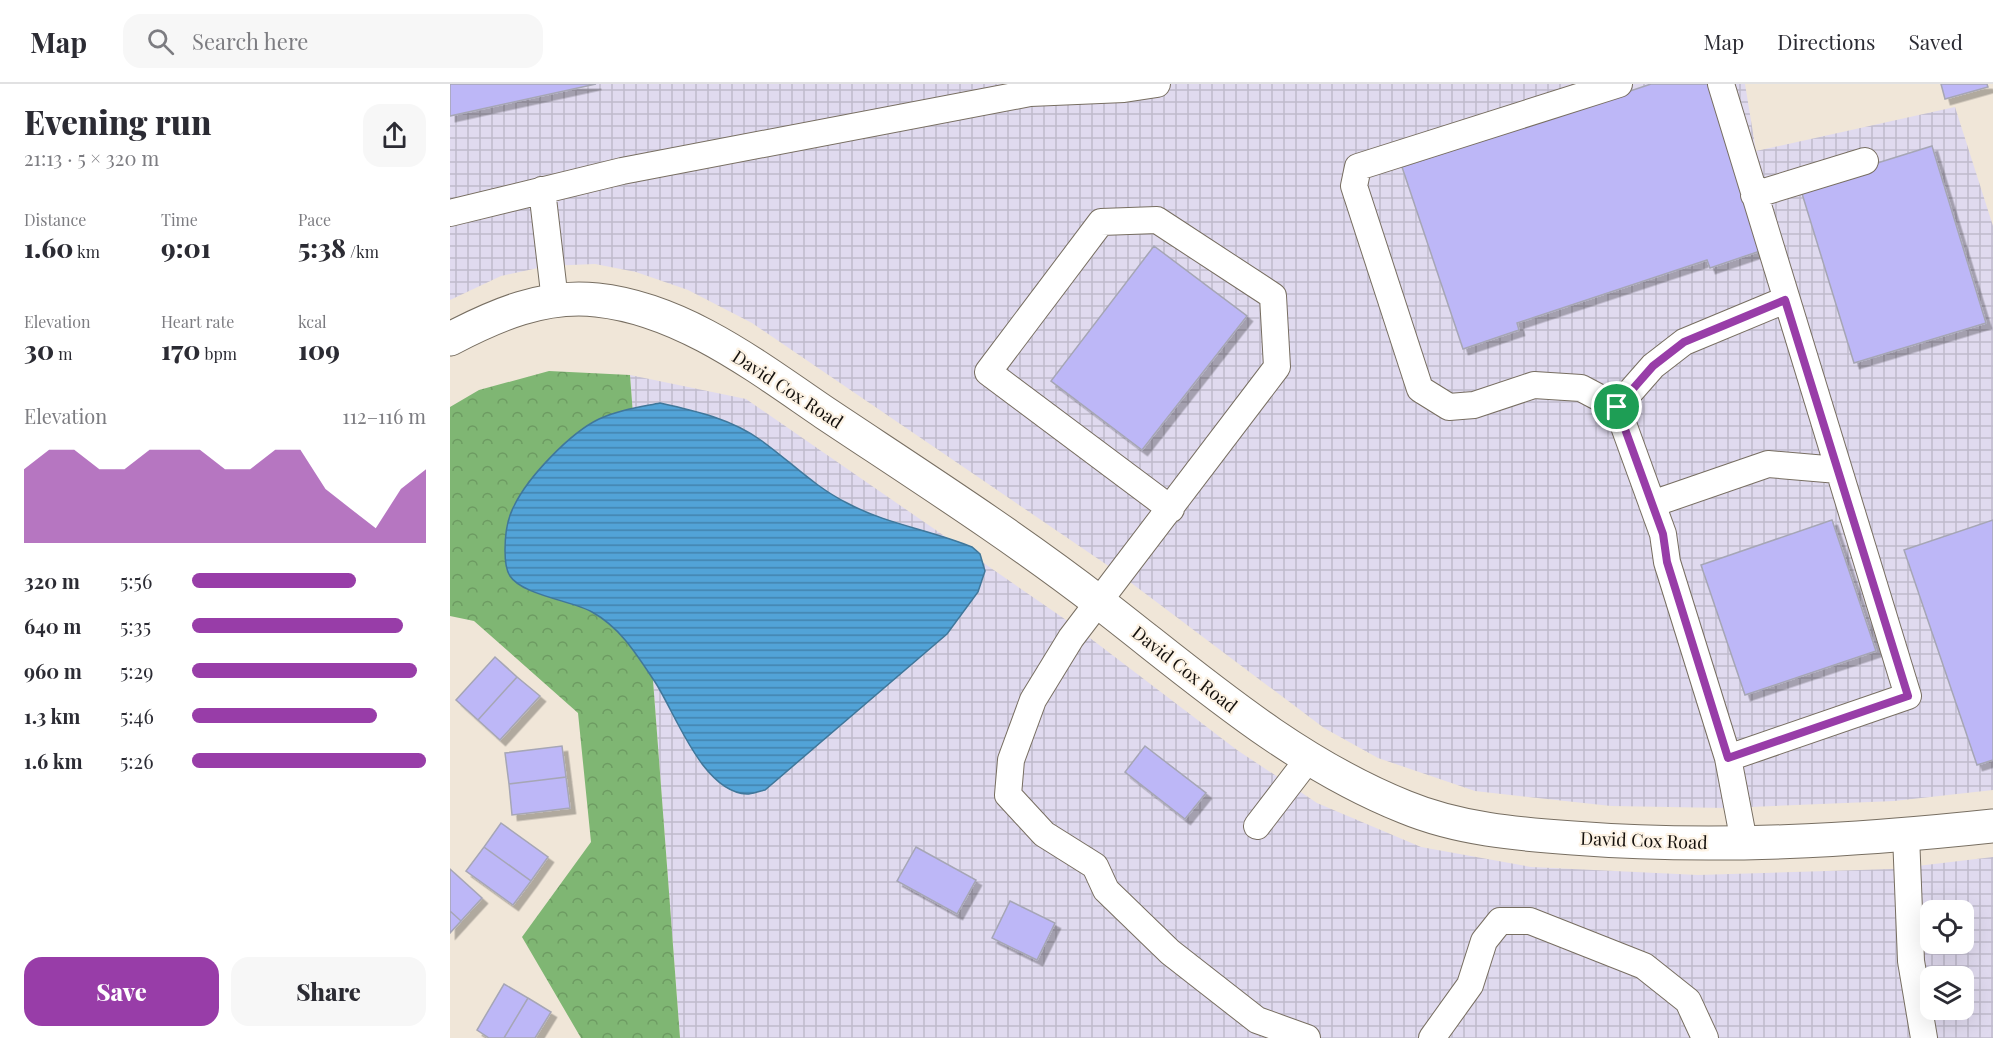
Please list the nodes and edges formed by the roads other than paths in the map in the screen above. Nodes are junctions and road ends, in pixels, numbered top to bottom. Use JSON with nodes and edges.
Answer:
{"nodes":[{"id":1,"x":1157,"y":84,"type":"edge"},
{"id":2,"x":1619,"y":84,"type":"edge"},
{"id":3,"x":1721,"y":84,"type":"edge"},
{"id":4,"x":1865,"y":161,"type":"dead end"},
{"id":5,"x":542,"y":190,"type":"junction"},
{"id":6,"x":1754,"y":195,"type":"junction"},
{"id":7,"x":450,"y":213,"type":"edge"},
{"id":8,"x":1785,"y":300,"type":"junction"},
{"id":9,"x":555,"y":301,"type":"junction"},
{"id":10,"x":450,"y":339,"type":"edge"},
{"id":11,"x":1617,"y":407,"type":"junction"},
{"id":12,"x":1838,"y":470,"type":"junction"},
{"id":13,"x":1652,"y":504,"type":"junction"},
{"id":14,"x":1171,"y":509,"type":"junction"},
{"id":15,"x":1100,"y":603,"type":"junction"},
{"id":16,"x":1728,"y":758,"type":"junction"},
{"id":17,"x":1309,"y":759,"type":"junction"},
{"id":18,"x":1257,"y":826,"type":"dead end"},
{"id":19,"x":1993,"y":826,"type":"edge"},
{"id":20,"x":1906,"y":835,"type":"junction"},
{"id":21,"x":1743,"y":842,"type":"junction"},
{"id":22,"x":1307,"y":1038,"type":"edge"},
{"id":23,"x":1432,"y":1038,"type":"edge"},
{"id":24,"x":1705,"y":1038,"type":"edge"},
{"id":25,"x":1924,"y":1038,"type":"edge"}],
"edges":[{"from":1,"to":5,"type":"street"},
{"from":2,"to":11,"type":"street"},
{"from":3,"to":6,"type":"street"},
{"from":4,"to":6,"type":"street"},
{"from":5,"to":7,"type":"street"},
{"from":5,"to":9,"type":"street"},
{"from":6,"to":8,"type":"street"},
{"from":8,"to":11,"type":"street"},
{"from":8,"to":12,"type":"street"},
{"from":9,"to":10,"type":"main road","name":"David Cox Road"},
{"from":9,"to":15,"type":"main road","name":"David Cox Road"},
{"from":11,"to":13,"type":"street"},
{"from":12,"to":13,"type":"street"},
{"from":12,"to":16,"type":"street"},
{"from":13,"to":16,"type":"street"},
{"from":14,"to":14,"type":"street"},
{"from":14,"to":15,"type":"street"},
{"from":15,"to":17,"type":"main road","name":"David Cox Road"},
{"from":15,"to":22,"type":"street"},
{"from":16,"to":21,"type":"street"},
{"from":17,"to":18,"type":"street"},
{"from":17,"to":21,"type":"main road","name":"David Cox Road"},
{"from":19,"to":20,"type":"main road","name":"David Cox Road"},
{"from":20,"to":21,"type":"main road","name":"David Cox Road"},
{"from":20,"to":25,"type":"street"},
{"from":23,"to":24,"type":"street"}]}
